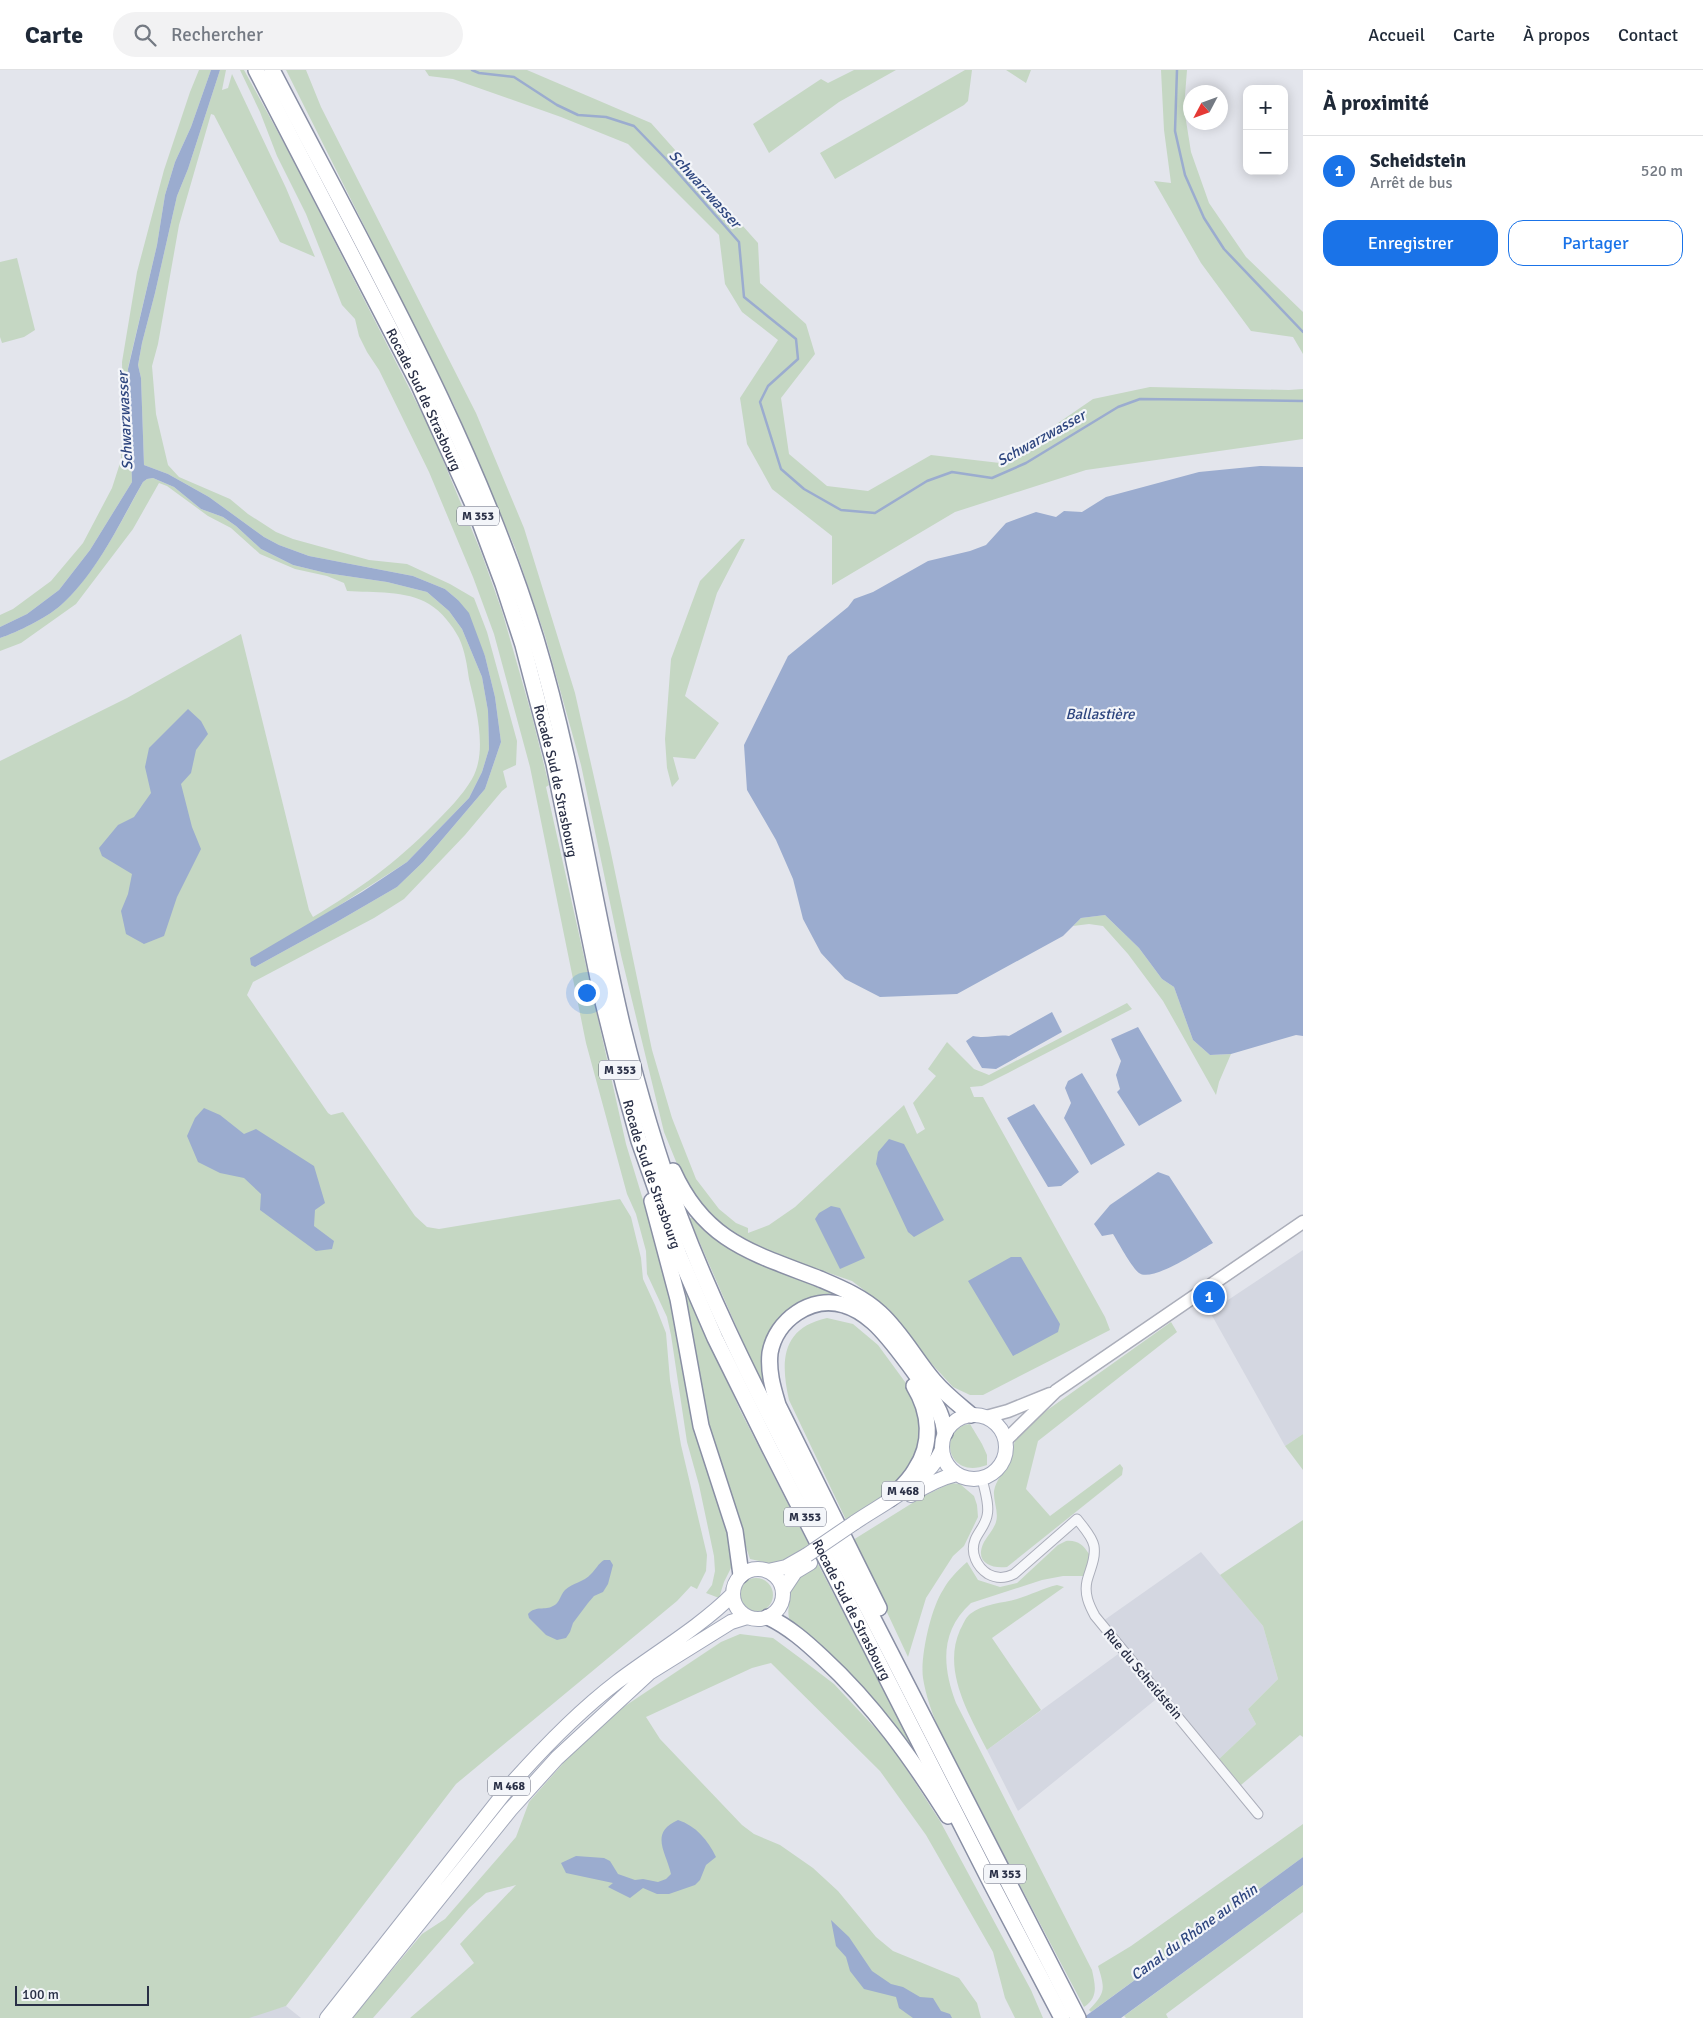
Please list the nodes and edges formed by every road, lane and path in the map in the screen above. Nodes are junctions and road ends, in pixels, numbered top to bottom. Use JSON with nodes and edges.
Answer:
{"nodes":[{"id":1,"x":256,"y":70,"type":"edge"},
{"id":2,"x":272,"y":70,"type":"edge"},
{"id":3,"x":640,"y":1094,"type":"junction"},
{"id":4,"x":639,"y":1141,"type":"junction"},
{"id":5,"x":1303,"y":1222,"type":"edge"},
{"id":6,"x":1056,"y":1391,"type":"junction"},
{"id":7,"x":971,"y":1414,"type":"junction"},
{"id":8,"x":986,"y":1417,"type":"junction"},
{"id":9,"x":945,"y":1433,"type":"junction"},
{"id":10,"x":1006,"y":1440,"type":"junction"},
{"id":11,"x":942,"y":1450,"type":"junction"},
{"id":12,"x":957,"y":1474,"type":"junction"},
{"id":13,"x":982,"y":1478,"type":"junction"},
{"id":14,"x":890,"y":1499,"type":"junction"},
{"id":15,"x":835,"y":1521,"type":"junction"},
{"id":16,"x":856,"y":1527,"type":"junction"},
{"id":17,"x":809,"y":1558,"type":"junction"},
{"id":18,"x":768,"y":1571,"type":"junction"},
{"id":19,"x":741,"y":1575,"type":"junction"},
{"id":20,"x":783,"y":1590,"type":"junction"},
{"id":21,"x":732,"y":1594,"type":"junction"},
{"id":22,"x":747,"y":1617,"type":"junction"},
{"id":23,"x":768,"y":1617,"type":"junction"},
{"id":24,"x":936,"y":1739,"type":"junction"},
{"id":25,"x":1258,"y":1814,"type":"dead end"},
{"id":26,"x":992,"y":1884,"type":"junction"},
{"id":27,"x":1069,"y":2016,"type":"edge"},
{"id":28,"x":327,"y":2018,"type":"edge"},
{"id":29,"x":344,"y":2018,"type":"edge"}],
"edges":[{"from":1,"to":4,"type":"highway","name":"Rocade Sud de Strasbourg","number":"M 353"},
{"from":2,"to":3,"type":"highway","name":"Rocade Sud de Strasbourg","number":"M 353"},
{"from":3,"to":7,"type":"highway"},
{"from":3,"to":24,"type":"highway","name":"Rocade Sud de Strasbourg","number":"M 353"},
{"from":4,"to":19,"type":"highway"},
{"from":4,"to":26,"type":"highway","name":"Rocade Sud de Strasbourg","number":"M 353"},
{"from":5,"to":6,"type":"main road"},
{"from":6,"to":8,"type":"main road"},
{"from":6,"to":10,"type":"main road"},
{"from":7,"to":8,"type":"main road"},
{"from":7,"to":9,"type":"main road"},
{"from":8,"to":10,"type":"main road"},
{"from":9,"to":11,"type":"main road"},
{"from":9,"to":15,"type":"highway"},
{"from":10,"to":13,"type":"main road"},
{"from":11,"to":12,"type":"main road"},
{"from":11,"to":14,"type":"main road","number":"M 468"},
{"from":12,"to":13,"type":"main road"},
{"from":12,"to":16,"type":"main road","number":"M 468"},
{"from":13,"to":25,"type":"street","name":"Rue du Scheidstein"},
{"from":14,"to":15,"type":"highway"},
{"from":14,"to":16,"type":"main road","number":"M 468"},
{"from":15,"to":24,"type":"highway"},
{"from":16,"to":17,"type":"main road","number":"M 468"},
{"from":17,"to":18,"type":"main road","number":"M 468"},
{"from":17,"to":20,"type":"main road","number":"M 468"},
{"from":18,"to":19,"type":"main road"},
{"from":18,"to":20,"type":"main road"},
{"from":19,"to":21,"type":"main road"},
{"from":20,"to":23,"type":"main road"},
{"from":21,"to":22,"type":"main road"},
{"from":21,"to":28,"type":"main road","number":"M 468"},
{"from":22,"to":23,"type":"main road"},
{"from":22,"to":29,"type":"main road","number":"M 468"},
{"from":23,"to":26,"type":"highway"},
{"from":24,"to":27,"type":"highway","name":"Rocade Sud de Strasbourg","number":"M 353"},
{"from":26,"to":27,"type":"highway","name":"Rocade Sud de Strasbourg","number":"M 353"}]}
